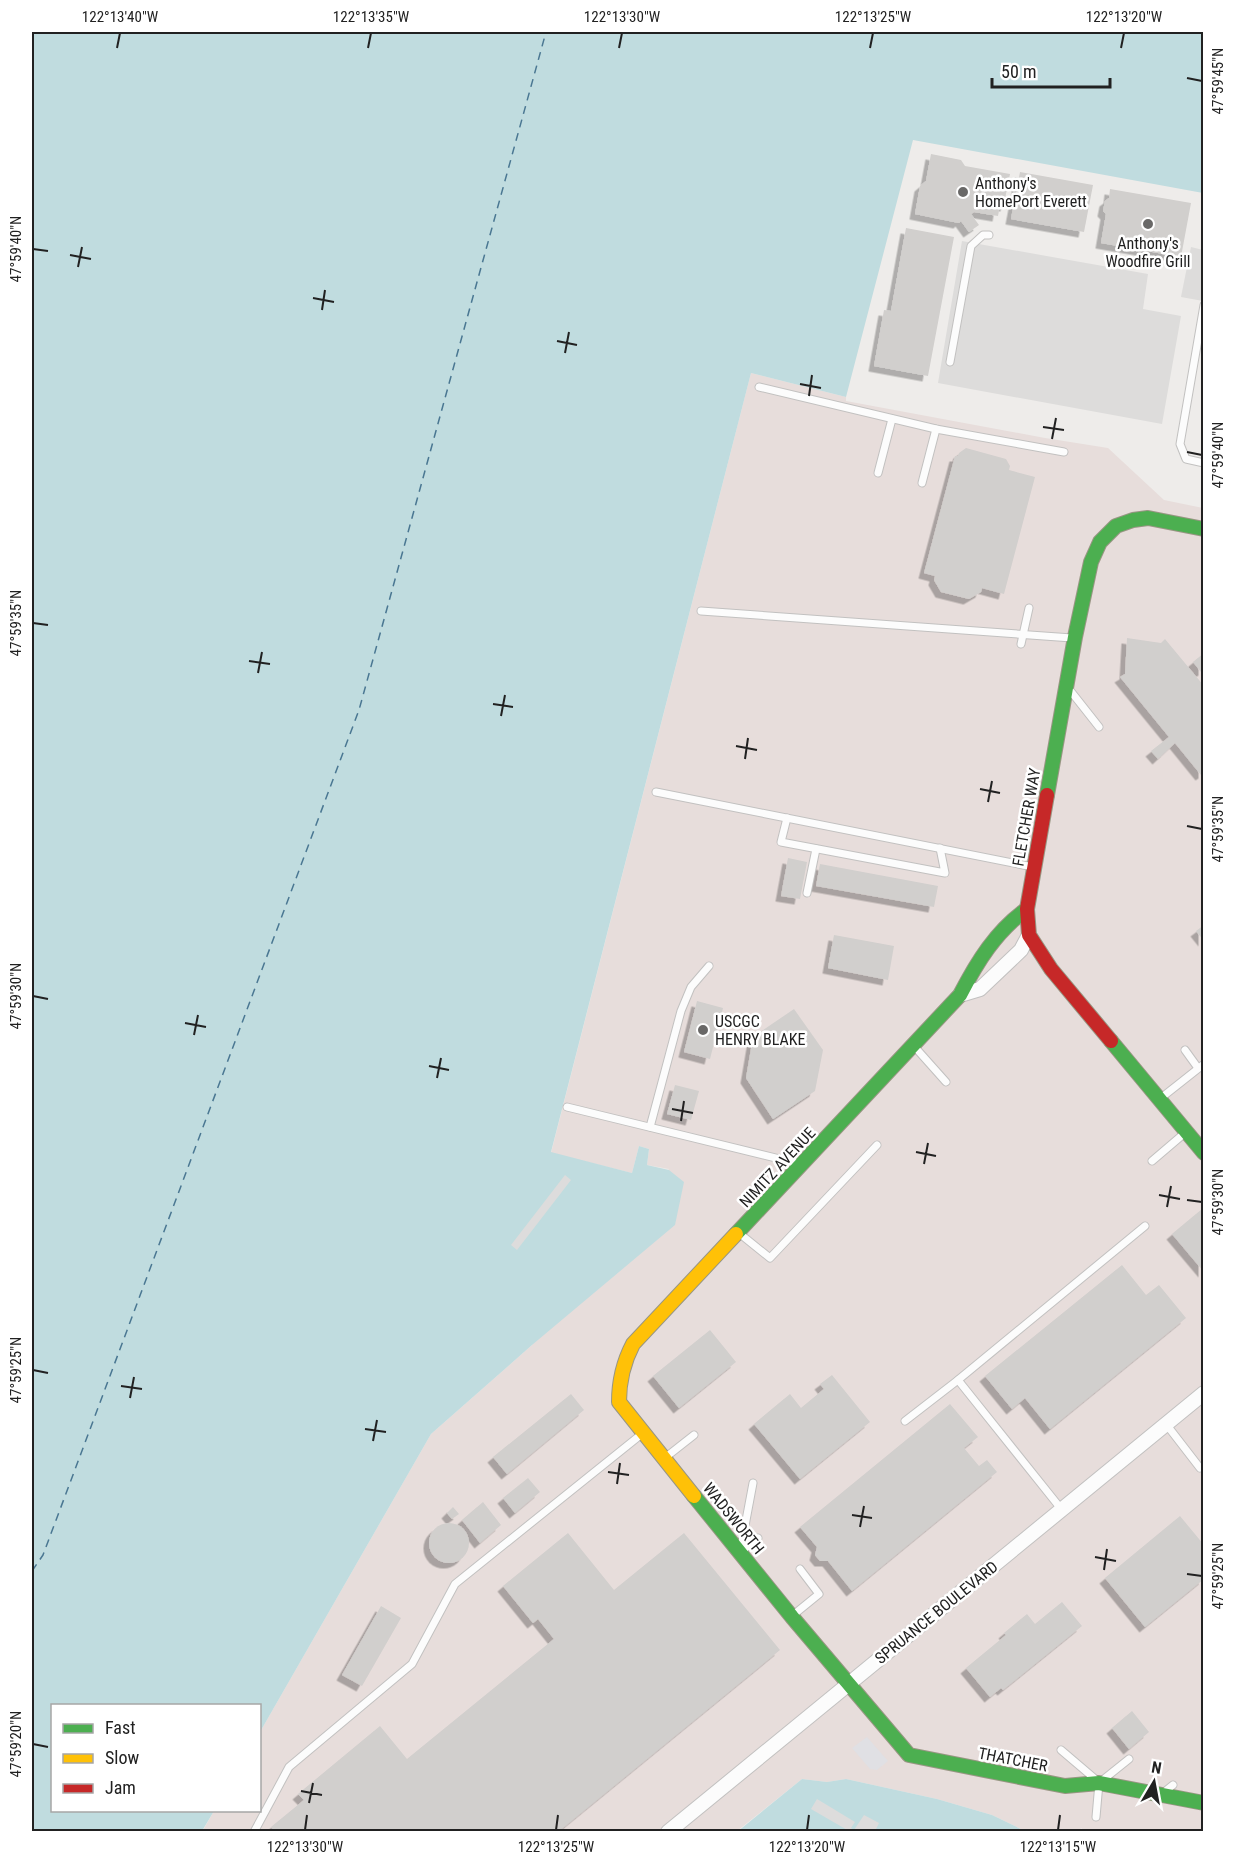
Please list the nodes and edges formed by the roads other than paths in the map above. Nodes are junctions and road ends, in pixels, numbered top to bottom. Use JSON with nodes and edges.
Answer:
{"nodes":[{"id":1,"x":989,"y":235,"type":"dead end"},
{"id":2,"x":1203,"y":305,"type":"edge"},
{"id":3,"x":950,"y":362,"type":"dead end"},
{"id":4,"x":759,"y":387,"type":"dead end"},
{"id":5,"x":892,"y":419,"type":"junction"},
{"id":6,"x":936,"y":429,"type":"junction"},
{"id":7,"x":1064,"y":452,"type":"dead end"},
{"id":8,"x":1203,"y":463,"type":"edge"},
{"id":9,"x":878,"y":473,"type":"dead end"},
{"id":10,"x":922,"y":483,"type":"dead end"},
{"id":11,"x":1203,"y":529,"type":"edge"},
{"id":12,"x":1029,"y":608,"type":"dead end"},
{"id":13,"x":701,"y":611,"type":"dead end"},
{"id":14,"x":1023,"y":635,"type":"junction"},
{"id":15,"x":1075,"y":637,"type":"junction"},
{"id":16,"x":1021,"y":644,"type":"dead end"},
{"id":17,"x":1067,"y":686,"type":"junction"},
{"id":18,"x":1099,"y":728,"type":"dead end"},
{"id":19,"x":656,"y":792,"type":"dead end"},
{"id":20,"x":787,"y":818,"type":"junction"},
{"id":21,"x":939,"y":848,"type":"junction"},
{"id":22,"x":816,"y":849,"type":"junction"},
{"id":23,"x":1034,"y":868,"type":"junction"},
{"id":24,"x":807,"y":893,"type":"dead end"},
{"id":25,"x":1027,"y":909,"type":"junction"},
{"id":26,"x":1029,"y":934,"type":"junction"},
{"id":27,"x":709,"y":966,"type":"dead end"},
{"id":28,"x":960,"y":994,"type":"junction"},
{"id":29,"x":913,"y":1045,"type":"junction"},
{"id":30,"x":1185,"y":1050,"type":"dead end"},
{"id":31,"x":1201,"y":1066,"type":"edge"},
{"id":32,"x":946,"y":1082,"type":"dead end"},
{"id":33,"x":1159,"y":1100,"type":"junction"},
{"id":34,"x":567,"y":1107,"type":"dead end"},
{"id":35,"x":650,"y":1127,"type":"junction"},
{"id":36,"x":1186,"y":1132,"type":"junction"},
{"id":37,"x":877,"y":1145,"type":"dead end"},
{"id":38,"x":1203,"y":1153,"type":"edge"},
{"id":39,"x":1152,"y":1161,"type":"dead end"},
{"id":40,"x":802,"y":1164,"type":"junction"},
{"id":41,"x":1145,"y":1226,"type":"dead end"},
{"id":42,"x":738,"y":1232,"type":"junction"},
{"id":43,"x":621,"y":1365,"type":"joint"},
{"id":44,"x":958,"y":1380,"type":"junction"},
{"id":45,"x":1203,"y":1393,"type":"edge"},
{"id":46,"x":905,"y":1421,"type":"dead end"},
{"id":47,"x":1166,"y":1424,"type":"junction"},
{"id":48,"x":643,"y":1433,"type":"junction"},
{"id":49,"x":694,"y":1435,"type":"dead end"},
{"id":50,"x":664,"y":1458,"type":"junction"},
{"id":51,"x":1200,"y":1468,"type":"dead end"},
{"id":52,"x":753,"y":1483,"type":"dead end"},
{"id":53,"x":1062,"y":1510,"type":"junction"},
{"id":54,"x":758,"y":1538,"type":"dead end"},
{"id":55,"x":740,"y":1552,"type":"junction"},
{"id":56,"x":801,"y":1569,"type":"dead end"},
{"id":57,"x":792,"y":1616,"type":"junction"},
{"id":58,"x":848,"y":1683,"type":"junction"},
{"id":59,"x":1061,"y":1750,"type":"dead end"},
{"id":60,"x":1129,"y":1759,"type":"dead end"},
{"id":61,"x":1100,"y":1783,"type":"junction"},
{"id":62,"x":1173,"y":1785,"type":"dead end"},
{"id":63,"x":1161,"y":1795,"type":"junction"},
{"id":64,"x":1203,"y":1803,"type":"edge"},
{"id":65,"x":1096,"y":1817,"type":"dead end"},
{"id":66,"x":254,"y":1832,"type":"edge"},
{"id":67,"x":668,"y":1832,"type":"edge"}],
"edges":[{"from":1,"to":3,"type":"lane"},
{"from":2,"to":8,"type":"lane"},
{"from":4,"to":5,"type":"lane"},
{"from":5,"to":6,"type":"lane"},
{"from":5,"to":9,"type":"lane"},
{"from":6,"to":7,"type":"lane"},
{"from":6,"to":10,"type":"lane"},
{"from":11,"to":15,"type":"street","name":"FLETCHER WAY"},
{"from":12,"to":14,"type":"lane"},
{"from":13,"to":14,"type":"lane"},
{"from":14,"to":15,"type":"lane"},
{"from":14,"to":16,"type":"lane"},
{"from":15,"to":17,"type":"street","name":"FLETCHER WAY"},
{"from":17,"to":18,"type":"lane"},
{"from":17,"to":23,"type":"street","name":"FLETCHER WAY"},
{"from":19,"to":20,"type":"lane"},
{"from":20,"to":21,"type":"lane"},
{"from":20,"to":22,"type":"lane"},
{"from":21,"to":22,"type":"lane"},
{"from":21,"to":23,"type":"lane"},
{"from":22,"to":24,"type":"lane"},
{"from":23,"to":25,"type":"street","name":"FLETCHER WAY"},
{"from":25,"to":26,"type":"street","name":"FLETCHER WAY"},
{"from":25,"to":28,"type":"street","name":"NIMITZ AVENUE"},
{"from":26,"to":28,"type":"street","name":"NIMITZ AVENUE"},
{"from":26,"to":33,"type":"street","name":"FLETCHER WAY"},
{"from":27,"to":35,"type":"lane"},
{"from":28,"to":29,"type":"street","name":"NIMITZ AVENUE"},
{"from":29,"to":32,"type":"lane"},
{"from":29,"to":40,"type":"street","name":"NIMITZ AVENUE"},
{"from":30,"to":31,"type":"lane"},
{"from":31,"to":33,"type":"lane"},
{"from":33,"to":36,"type":"street","name":"FLETCHER WAY"},
{"from":34,"to":35,"type":"lane"},
{"from":35,"to":40,"type":"lane"},
{"from":36,"to":38,"type":"street","name":"FLETCHER WAY"},
{"from":36,"to":39,"type":"lane"},
{"from":37,"to":42,"type":"lane"},
{"from":40,"to":42,"type":"street","name":"NIMITZ AVENUE"},
{"from":41,"to":44,"type":"lane"},
{"from":42,"to":43,"type":"street","name":"NIMITZ AVENUE"},
{"from":43,"to":48,"type":"street","name":"WADSWORTH"},
{"from":44,"to":46,"type":"lane"},
{"from":44,"to":53,"type":"lane"},
{"from":45,"to":47,"type":"street","name":"SPRUANCE BOULEVARD"},
{"from":47,"to":51,"type":"lane"},
{"from":47,"to":53,"type":"street","name":"SPRUANCE BOULEVARD"},
{"from":48,"to":50,"type":"street","name":"WADSWORTH"},
{"from":48,"to":66,"type":"lane"},
{"from":49,"to":50,"type":"lane"},
{"from":50,"to":55,"type":"street","name":"WADSWORTH"},
{"from":52,"to":55,"type":"lane"},
{"from":53,"to":58,"type":"street","name":"SPRUANCE BOULEVARD"},
{"from":54,"to":55,"type":"lane"},
{"from":55,"to":57,"type":"street","name":"WADSWORTH"},
{"from":56,"to":57,"type":"lane"},
{"from":57,"to":58,"type":"street","name":"WADSWORTH"},
{"from":58,"to":61,"type":"street","name":"THATCHER"},
{"from":58,"to":67,"type":"street","name":"SPRUANCE BOULEVARD"},
{"from":59,"to":61,"type":"lane"},
{"from":60,"to":61,"type":"lane"},
{"from":61,"to":63,"type":"street","name":"THATCHER"},
{"from":61,"to":65,"type":"lane"},
{"from":62,"to":63,"type":"lane"},
{"from":63,"to":64,"type":"street","name":"THATCHER"}]}
